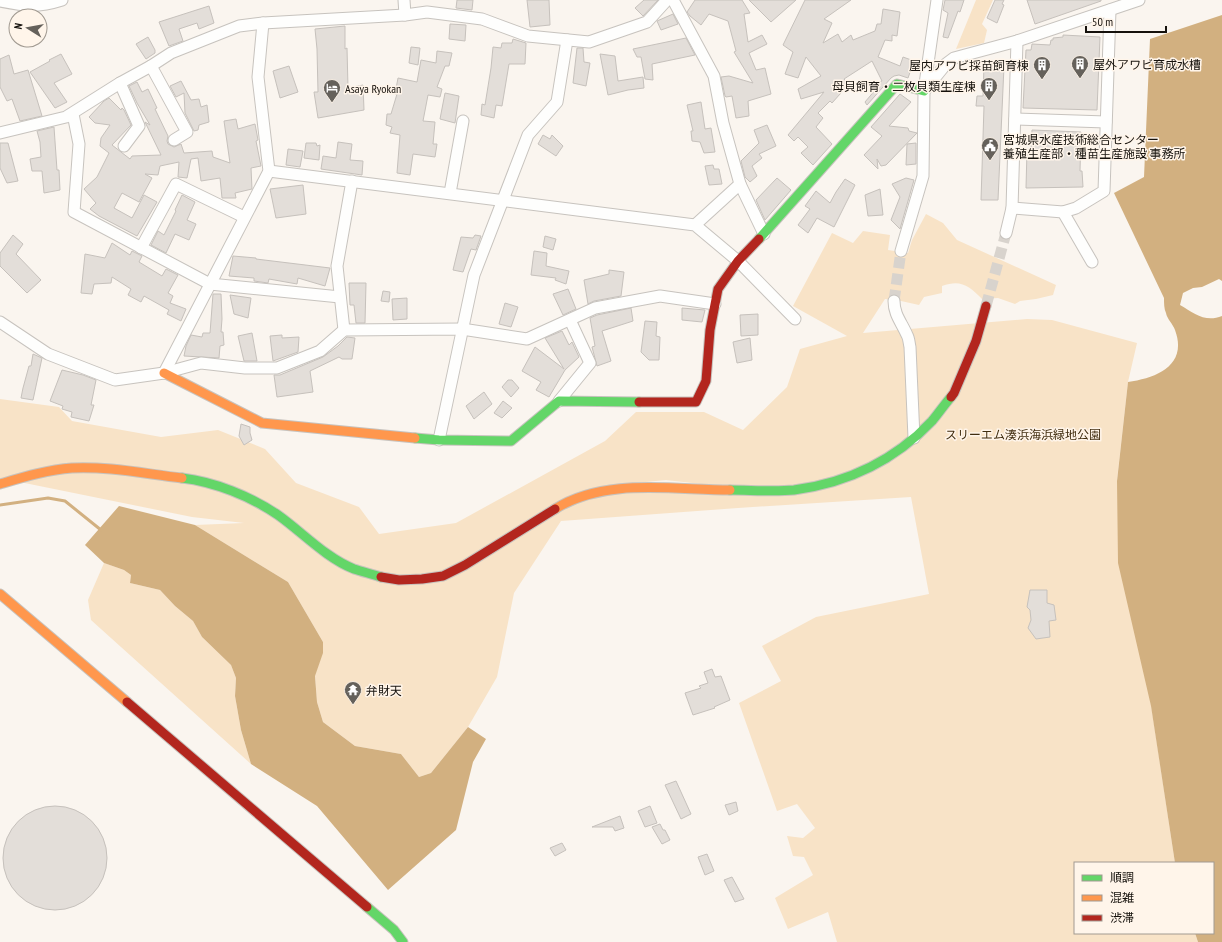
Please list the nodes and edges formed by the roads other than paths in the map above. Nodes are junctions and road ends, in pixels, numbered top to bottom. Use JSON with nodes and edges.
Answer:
{"nodes":[{"id":1,"x":62,"y":0,"type":"edge"},
{"id":2,"x":404,"y":0,"type":"edge"},
{"id":3,"x":667,"y":0,"type":"edge"},
{"id":4,"x":673,"y":0,"type":"edge"},
{"id":5,"x":937,"y":0,"type":"edge"},
{"id":6,"x":1140,"y":0,"type":"edge"},
{"id":7,"x":0,"y":1,"type":"edge"},
{"id":8,"x":1113,"y":6,"type":"edge"},
{"id":9,"x":405,"y":15,"type":"junction"},
{"id":10,"x":263,"y":23,"type":"junction"},
{"id":11,"x":567,"y":40,"type":"junction"},
{"id":12,"x":1017,"y":40,"type":"junction"},
{"id":13,"x":151,"y":66,"type":"junction"},
{"id":14,"x":120,"y":83,"type":"junction"},
{"id":15,"x":924,"y":91,"type":"junction"},
{"id":16,"x":73,"y":114,"type":"junction"},
{"id":17,"x":1015,"y":119,"type":"junction"},
{"id":18,"x":463,"y":121,"type":"dead end"},
{"id":19,"x":1106,"y":122,"type":"junction"},
{"id":20,"x":0,"y":133,"type":"edge"},
{"id":21,"x":174,"y":140,"type":"dead end"},
{"id":22,"x":124,"y":146,"type":"dead end"},
{"id":23,"x":268,"y":171,"type":"junction"},
{"id":24,"x":352,"y":181,"type":"junction"},
{"id":25,"x":740,"y":184,"type":"junction"},
{"id":26,"x":450,"y":193,"type":"junction"},
{"id":27,"x":502,"y":200,"type":"junction"},
{"id":28,"x":1012,"y":208,"type":"junction"},
{"id":29,"x":1063,"y":212,"type":"junction"},
{"id":30,"x":244,"y":218,"type":"junction"},
{"id":31,"x":695,"y":225,"type":"junction"},
{"id":32,"x":1006,"y":232,"type":"tunnel mouth"},
{"id":33,"x":764,"y":234,"type":"junction"},
{"id":34,"x":141,"y":248,"type":"junction"},
{"id":35,"x":902,"y":251,"type":"tunnel mouth"},
{"id":36,"x":738,"y":261,"type":"junction"},
{"id":37,"x":1092,"y":262,"type":"dead end"},
{"id":38,"x":210,"y":284,"type":"junction"},
{"id":39,"x":340,"y":297,"type":"junction"},
{"id":40,"x":894,"y":301,"type":"tunnel mouth"},
{"id":41,"x":715,"y":304,"type":"junction"},
{"id":42,"x":986,"y":306,"type":"tunnel mouth"},
{"id":43,"x":795,"y":319,"type":"dead end"},
{"id":44,"x":570,"y":320,"type":"junction"},
{"id":45,"x":0,"y":322,"type":"edge"},
{"id":46,"x":462,"y":329,"type":"junction"},
{"id":47,"x":344,"y":330,"type":"junction"},
{"id":48,"x":164,"y":373,"type":"junction"},
{"id":49,"x":560,"y":402,"type":"junction"},
{"id":50,"x":914,"y":438,"type":"junction"},
{"id":51,"x":439,"y":440,"type":"junction"},
{"id":52,"x":0,"y":484,"type":"edge"},
{"id":53,"x":0,"y":594,"type":"edge"},
{"id":54,"x":403,"y":942,"type":"edge"}],
"edges":[{"from":1,"to":7,"type":"street"},
{"from":2,"to":9,"type":"street"},
{"from":3,"to":11,"type":"street"},
{"from":4,"to":25,"type":"street"},
{"from":5,"to":15,"type":"street"},
{"from":6,"to":8,"type":"street"},
{"from":8,"to":12,"type":"street"},
{"from":8,"to":19,"type":"street"},
{"from":9,"to":10,"type":"street"},
{"from":9,"to":11,"type":"street"},
{"from":10,"to":13,"type":"street"},
{"from":10,"to":23,"type":"street"},
{"from":11,"to":27,"type":"street"},
{"from":12,"to":15,"type":"street"},
{"from":12,"to":17,"type":"street"},
{"from":13,"to":14,"type":"street"},
{"from":13,"to":21,"type":"street"},
{"from":14,"to":16,"type":"street"},
{"from":14,"to":22,"type":"street"},
{"from":15,"to":33,"type":"street"},
{"from":15,"to":35,"type":"street"},
{"from":16,"to":20,"type":"street"},
{"from":16,"to":34,"type":"street"},
{"from":17,"to":19,"type":"street"},
{"from":17,"to":28,"type":"street"},
{"from":18,"to":26,"type":"street"},
{"from":19,"to":29,"type":"street"},
{"from":23,"to":24,"type":"street"},
{"from":23,"to":30,"type":"street"},
{"from":24,"to":26,"type":"street"},
{"from":24,"to":39,"type":"street"},
{"from":25,"to":31,"type":"street"},
{"from":25,"to":33,"type":"street"},
{"from":26,"to":27,"type":"street"},
{"from":27,"to":31,"type":"street"},
{"from":27,"to":46,"type":"street"},
{"from":28,"to":29,"type":"street"},
{"from":28,"to":32,"type":"street"},
{"from":29,"to":37,"type":"street"},
{"from":30,"to":34,"type":"street"},
{"from":30,"to":38,"type":"street"},
{"from":31,"to":36,"type":"street"},
{"from":33,"to":36,"type":"street"},
{"from":34,"to":38,"type":"street"},
{"from":36,"to":41,"type":"street"},
{"from":36,"to":43,"type":"street"},
{"from":38,"to":39,"type":"street"},
{"from":38,"to":48,"type":"street"},
{"from":39,"to":47,"type":"street"},
{"from":40,"to":50,"type":"street"},
{"from":41,"to":44,"type":"street"},
{"from":41,"to":49,"type":"street"},
{"from":42,"to":50,"type":"street"},
{"from":44,"to":46,"type":"street"},
{"from":44,"to":49,"type":"street"},
{"from":45,"to":48,"type":"street"},
{"from":46,"to":47,"type":"street"},
{"from":46,"to":51,"type":"street"},
{"from":47,"to":48,"type":"street"},
{"from":48,"to":51,"type":"street"},
{"from":49,"to":51,"type":"street"},
{"from":50,"to":52,"type":"street"},
{"from":53,"to":54,"type":"street"}]}
